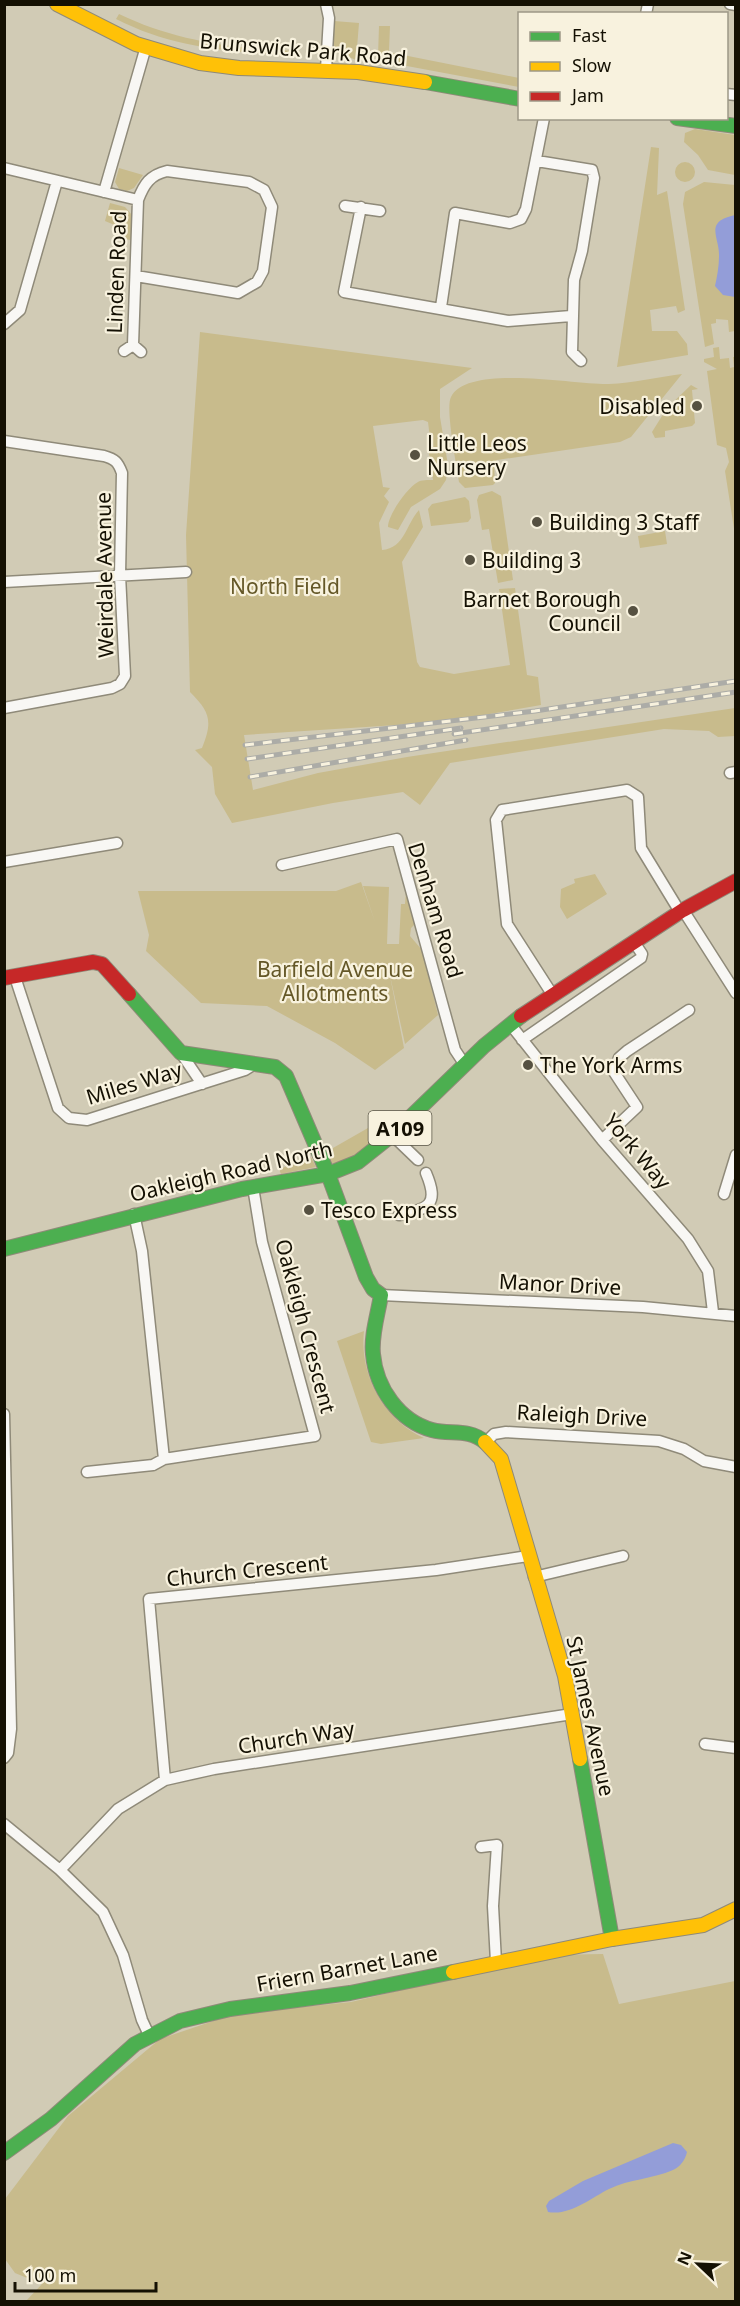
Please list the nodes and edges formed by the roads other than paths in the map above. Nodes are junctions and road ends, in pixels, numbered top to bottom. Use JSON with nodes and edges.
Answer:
{"nodes":[{"id":1,"x":57,"y":4,"type":"edge"},
{"id":2,"x":326,"y":4,"type":"edge"},
{"id":3,"x":730,"y":4,"type":"edge"},
{"id":4,"x":735,"y":5,"type":"edge"},
{"id":5,"x":145,"y":50,"type":"junction"},
{"id":6,"x":326,"y":69,"type":"junction"},
{"id":7,"x":518,"y":99,"type":"edge"},
{"id":8,"x":544,"y":120,"type":"edge"},
{"id":9,"x":687,"y":120,"type":"edge"},
{"id":10,"x":735,"y":126,"type":"edge"},
{"id":11,"x":537,"y":160,"type":"junction"},
{"id":12,"x":4,"y":168,"type":"edge"},
{"id":13,"x":57,"y":181,"type":"junction"},
{"id":14,"x":104,"y":192,"type":"junction"},
{"id":15,"x":138,"y":200,"type":"junction"},
{"id":16,"x":345,"y":206,"type":"dead end"},
{"id":17,"x":361,"y":207,"type":"junction"},
{"id":18,"x":380,"y":211,"type":"dead end"},
{"id":19,"x":136,"y":276,"type":"junction"},
{"id":20,"x":441,"y":307,"type":"junction"},
{"id":21,"x":571,"y":316,"type":"junction"},
{"id":22,"x":4,"y":324,"type":"edge"},
{"id":23,"x":133,"y":349,"type":"dead end"},
{"id":24,"x":581,"y":361,"type":"dead end"},
{"id":25,"x":4,"y":441,"type":"edge"},
{"id":26,"x":186,"y":572,"type":"dead end"},
{"id":27,"x":120,"y":575,"type":"junction"},
{"id":28,"x":4,"y":582,"type":"edge"},
{"id":29,"x":4,"y":708,"type":"edge"},
{"id":30,"x":117,"y":843,"type":"dead end"},
{"id":31,"x":4,"y":862,"type":"edge"},
{"id":32,"x":282,"y":865,"type":"dead end"},
{"id":33,"x":735,"y":881,"type":"edge"},
{"id":34,"x":681,"y":911,"type":"junction"},
{"id":35,"x":634,"y":942,"type":"junction"},
{"id":36,"x":10,"y":977,"type":"edge"},
{"id":37,"x":574,"y":981,"type":"junction"},
{"id":38,"x":735,"y":993,"type":"edge"},
{"id":39,"x":552,"y":994,"type":"junction"},
{"id":40,"x":584,"y":995,"type":"junction"},
{"id":41,"x":688,"y":1010,"type":"dead end"},
{"id":42,"x":510,"y":1024,"type":"junction"},
{"id":43,"x":522,"y":1040,"type":"junction"},
{"id":44,"x":181,"y":1053,"type":"junction"},
{"id":45,"x":253,"y":1065,"type":"junction"},
{"id":46,"x":465,"y":1065,"type":"junction"},
{"id":47,"x":202,"y":1083,"type":"junction"},
{"id":48,"x":392,"y":1135,"type":"junction"},
{"id":49,"x":602,"y":1140,"type":"junction"},
{"id":50,"x":735,"y":1155,"type":"edge"},
{"id":51,"x":418,"y":1160,"type":"dead end"},
{"id":52,"x":426,"y":1173,"type":"dead end"},
{"id":53,"x":328,"y":1174,"type":"junction"},
{"id":54,"x":253,"y":1187,"type":"junction"},
{"id":55,"x":724,"y":1194,"type":"dead end"},
{"id":56,"x":134,"y":1214,"type":"junction"},
{"id":57,"x":399,"y":1215,"type":"dead end"},
{"id":58,"x":4,"y":1249,"type":"edge"},
{"id":59,"x":381,"y":1295,"type":"junction"},
{"id":60,"x":713,"y":1312,"type":"junction"},
{"id":61,"x":735,"y":1316,"type":"edge"},
{"id":62,"x":4,"y":1414,"type":"edge"},
{"id":63,"x":487,"y":1441,"type":"junction"},
{"id":64,"x":164,"y":1459,"type":"junction"},
{"id":65,"x":735,"y":1467,"type":"edge"},
{"id":66,"x":87,"y":1472,"type":"dead end"},
{"id":67,"x":528,"y":1556,"type":"junction"},
{"id":68,"x":623,"y":1556,"type":"dead end"},
{"id":69,"x":534,"y":1577,"type":"junction"},
{"id":70,"x":572,"y":1714,"type":"junction"},
{"id":71,"x":705,"y":1744,"type":"dead end"},
{"id":72,"x":735,"y":1748,"type":"edge"},
{"id":73,"x":4,"y":1758,"type":"edge"},
{"id":74,"x":165,"y":1780,"type":"junction"},
{"id":75,"x":4,"y":1824,"type":"edge"},
{"id":76,"x":481,"y":1847,"type":"dead end"},
{"id":77,"x":60,"y":1870,"type":"junction"},
{"id":78,"x":735,"y":1910,"type":"edge"},
{"id":79,"x":612,"y":1939,"type":"junction"},
{"id":80,"x":496,"y":1962,"type":"junction"},
{"id":81,"x":149,"y":2035,"type":"junction"},
{"id":82,"x":4,"y":2153,"type":"edge"}],
"edges":[{"from":1,"to":5,"type":"street","name":"Brunswick Park Road"},
{"from":2,"to":6,"type":"street"},
{"from":3,"to":4,"type":"street"},
{"from":5,"to":6,"type":"street","name":"Brunswick Park Road"},
{"from":5,"to":14,"type":"street"},
{"from":6,"to":7,"type":"street","name":"Brunswick Park Road"},
{"from":8,"to":11,"type":"street"},
{"from":9,"to":10,"type":"street"},
{"from":11,"to":20,"type":"street"},
{"from":11,"to":21,"type":"street"},
{"from":12,"to":13,"type":"street"},
{"from":13,"to":14,"type":"street"},
{"from":13,"to":22,"type":"street"},
{"from":14,"to":15,"type":"street"},
{"from":15,"to":19,"type":"street","name":"Linden Road"},
{"from":15,"to":19,"type":"street"},
{"from":16,"to":17,"type":"street"},
{"from":17,"to":18,"type":"street"},
{"from":17,"to":20,"type":"street"},
{"from":19,"to":23,"type":"street","name":"Linden Road"},
{"from":20,"to":21,"type":"street"},
{"from":21,"to":24,"type":"street"},
{"from":25,"to":27,"type":"street","name":"Weirdale Avenue"},
{"from":26,"to":27,"type":"street"},
{"from":27,"to":28,"type":"street"},
{"from":27,"to":29,"type":"street","name":"Weirdale Avenue"},
{"from":30,"to":31,"type":"street"},
{"from":32,"to":46,"type":"street","name":"Denham Road"},
{"from":33,"to":34,"type":"street","name":"Oakleigh Road North","number":"A109"},
{"from":34,"to":35,"type":"street","name":"Oakleigh Road North","number":"A109"},
{"from":34,"to":38,"type":"street"},
{"from":34,"to":39,"type":"street"},
{"from":35,"to":37,"type":"street","name":"Oakleigh Road North","number":"A109"},
{"from":35,"to":40,"type":"street"},
{"from":36,"to":44,"type":"street"},
{"from":36,"to":47,"type":"street","name":"Miles Way"},
{"from":37,"to":39,"type":"street","name":"Oakleigh Road North","number":"A109"},
{"from":37,"to":40,"type":"street"},
{"from":39,"to":42,"type":"street","name":"Oakleigh Road North","number":"A109"},
{"from":40,"to":43,"type":"street"},
{"from":41,"to":49,"type":"street"},
{"from":42,"to":43,"type":"street","name":"York Way"},
{"from":42,"to":46,"type":"street","name":"Oakleigh Road North","number":"A109"},
{"from":43,"to":49,"type":"street","name":"York Way"},
{"from":44,"to":45,"type":"street"},
{"from":44,"to":47,"type":"street"},
{"from":45,"to":47,"type":"street","name":"Miles Way"},
{"from":45,"to":53,"type":"street"},
{"from":46,"to":48,"type":"street","name":"Oakleigh Road North","number":"A109"},
{"from":48,"to":51,"type":"street"},
{"from":48,"to":53,"type":"street","name":"Oakleigh Road North","number":"A109"},
{"from":49,"to":60,"type":"street","name":"York Way"},
{"from":50,"to":55,"type":"street"},
{"from":52,"to":57,"type":"street"},
{"from":53,"to":54,"type":"street","name":"Oakleigh Road North","number":"A109"},
{"from":53,"to":59,"type":"street"},
{"from":54,"to":56,"type":"street","name":"Oakleigh Road North","number":"A109"},
{"from":54,"to":64,"type":"street","name":"Oakleigh Crescent"},
{"from":56,"to":58,"type":"street","name":"Oakleigh Road North","number":"A109"},
{"from":56,"to":64,"type":"street"},
{"from":59,"to":60,"type":"street","name":"Manor Drive"},
{"from":59,"to":63,"type":"street"},
{"from":60,"to":61,"type":"street","name":"Manor Drive"},
{"from":62,"to":73,"type":"street"},
{"from":63,"to":65,"type":"street","name":"Raleigh Drive"},
{"from":63,"to":67,"type":"street","name":"St James Avenue"},
{"from":64,"to":66,"type":"street"},
{"from":67,"to":69,"type":"street","name":"St James Avenue"},
{"from":67,"to":74,"type":"street","name":"Church Crescent"},
{"from":68,"to":69,"type":"street"},
{"from":69,"to":70,"type":"street","name":"St James Avenue"},
{"from":70,"to":74,"type":"street","name":"Church Way"},
{"from":70,"to":79,"type":"street","name":"St James Avenue"},
{"from":71,"to":72,"type":"street"},
{"from":74,"to":77,"type":"street","name":"Church Way"},
{"from":75,"to":77,"type":"street"},
{"from":76,"to":80,"type":"street"},
{"from":77,"to":81,"type":"street"},
{"from":78,"to":79,"type":"street","name":"Friern Barnet Lane"},
{"from":79,"to":80,"type":"street","name":"Friern Barnet Lane"},
{"from":80,"to":81,"type":"street","name":"Friern Barnet Lane"},
{"from":81,"to":82,"type":"street","name":"Friern Barnet Lane"}]}
